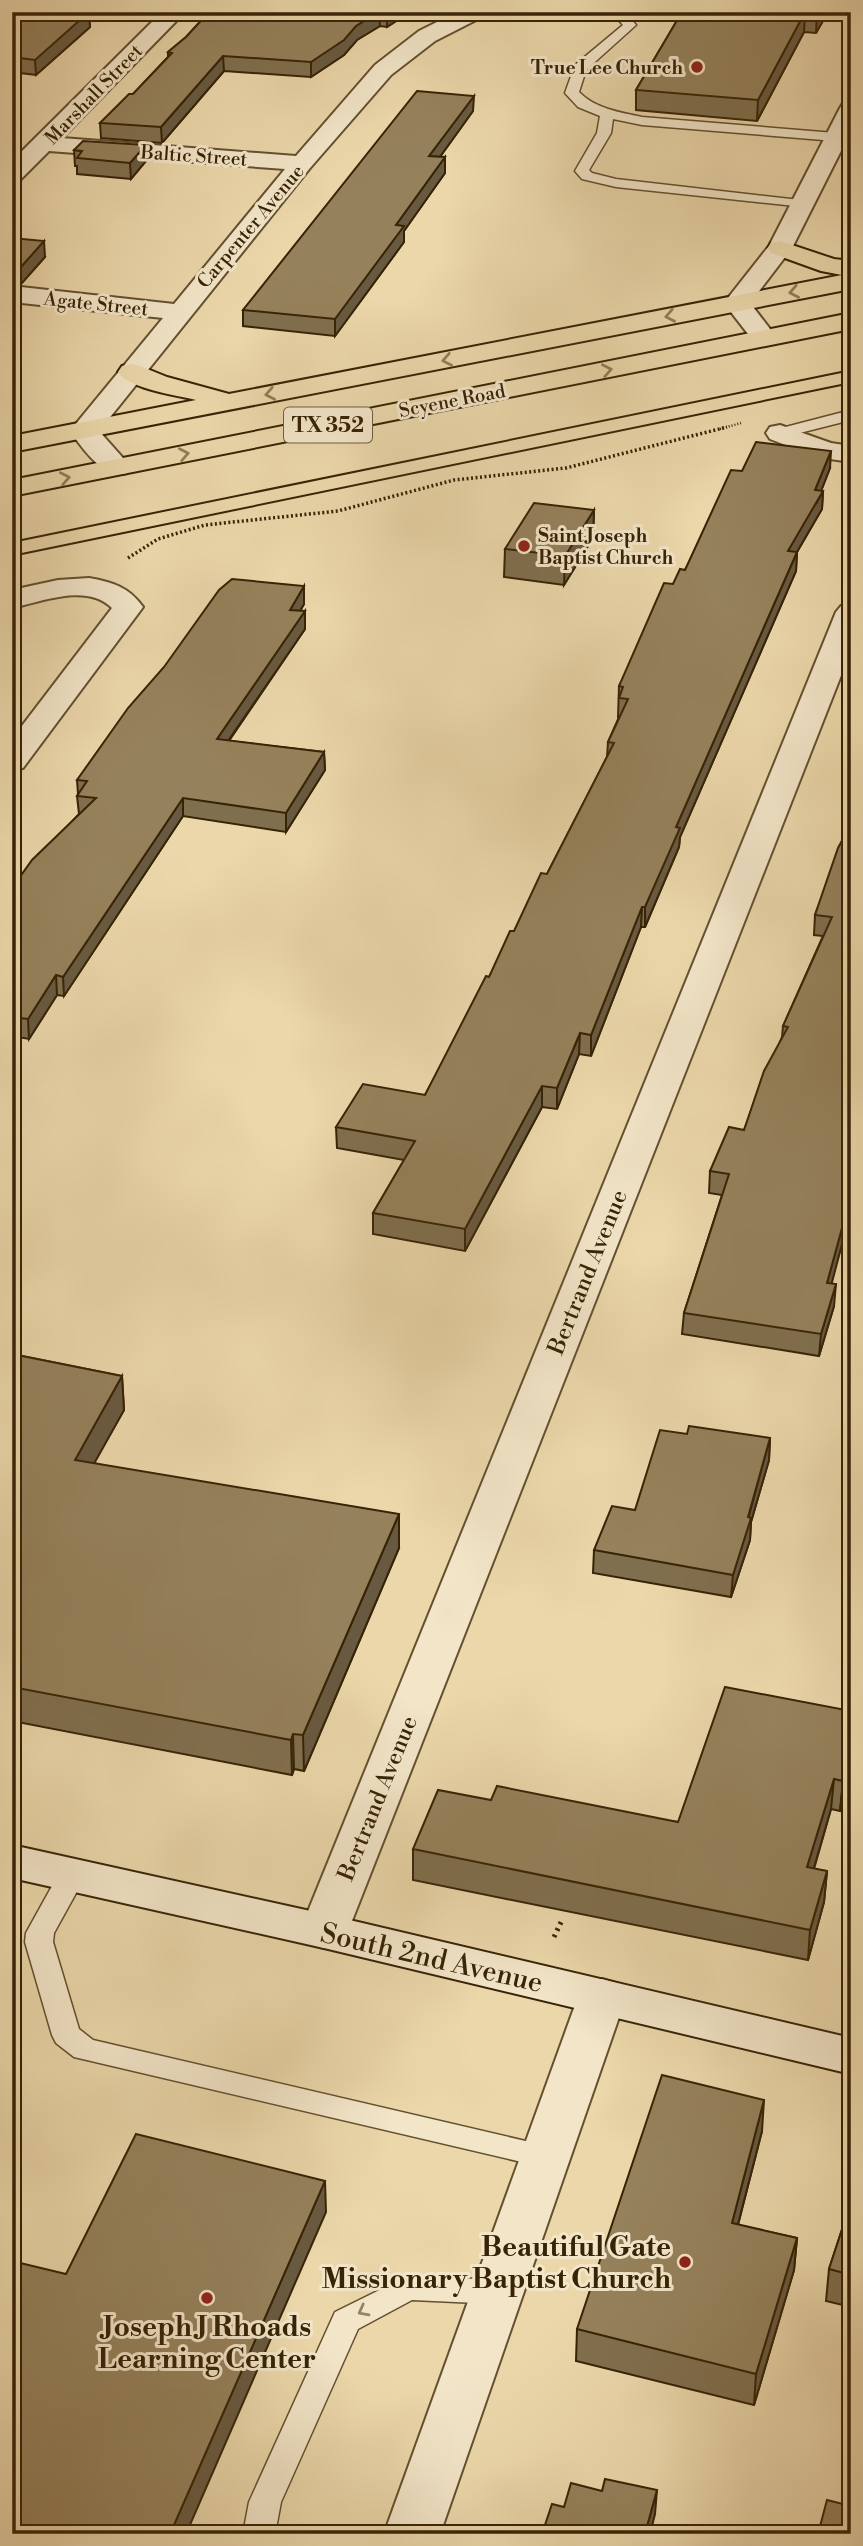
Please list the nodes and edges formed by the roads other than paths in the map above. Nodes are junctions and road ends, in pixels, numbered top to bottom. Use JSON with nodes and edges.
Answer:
{"nodes":[{"id":1,"x":174,"y":12,"type":"edge"},
{"id":2,"x":474,"y":12,"type":"edge"},
{"id":3,"x":612,"y":12,"type":"edge"},
{"id":4,"x":851,"y":108,"type":"edge"},
{"id":5,"x":607,"y":114,"type":"junction"},
{"id":6,"x":835,"y":137,"type":"junction"},
{"id":7,"x":45,"y":144,"type":"junction"},
{"id":8,"x":302,"y":163,"type":"junction"},
{"id":9,"x":12,"y":175,"type":"edge"},
{"id":10,"x":800,"y":204,"type":"junction"},
{"id":11,"x":780,"y":248,"type":"junction"},
{"id":12,"x":851,"y":269,"type":"edge"},
{"id":13,"x":851,"y":281,"type":"edge"},
{"id":14,"x":12,"y":294,"type":"edge"},
{"id":15,"x":737,"y":303,"type":"junction"},
{"id":16,"x":179,"y":312,"type":"junction"},
{"id":17,"x":851,"y":321,"type":"edge"},
{"id":18,"x":764,"y":338,"type":"junction"},
{"id":19,"x":131,"y":372,"type":"junction"},
{"id":20,"x":234,"y":401,"type":"junction"},
{"id":21,"x":851,"y":415,"type":"edge"},
{"id":22,"x":84,"y":430,"type":"junction"},
{"id":23,"x":780,"y":433,"type":"joint"},
{"id":24,"x":12,"y":444,"type":"edge"},
{"id":25,"x":851,"y":454,"type":"edge"},
{"id":26,"x":117,"y":467,"type":"junction"},
{"id":27,"x":12,"y":488,"type":"edge"},
{"id":28,"x":12,"y":598,"type":"edge"},
{"id":29,"x":851,"y":612,"type":"edge"},
{"id":30,"x":12,"y":761,"type":"edge"},
{"id":31,"x":12,"y":1861,"type":"edge"},
{"id":32,"x":72,"y":1875,"type":"junction"},
{"id":33,"x":324,"y":1931,"type":"junction"},
{"id":34,"x":603,"y":1997,"type":"junction"},
{"id":35,"x":851,"y":2056,"type":"edge"},
{"id":36,"x":547,"y":2157,"type":"junction"},
{"id":37,"x":499,"y":2292,"type":"junction"},
{"id":38,"x":259,"y":2534,"type":"edge"},
{"id":39,"x":412,"y":2534,"type":"edge"}],
"edges":[{"from":1,"to":7,"type":"street","name":"Marshall Street"},
{"from":2,"to":8,"type":"street","name":"Carpenter Avenue"},
{"from":3,"to":5,"type":"lane"},
{"from":4,"to":6,"type":"street"},
{"from":5,"to":6,"type":"lane"},
{"from":5,"to":10,"type":"lane"},
{"from":6,"to":10,"type":"street"},
{"from":7,"to":8,"type":"street","name":"Baltic Street"},
{"from":7,"to":9,"type":"street","name":"Marshall Street"},
{"from":8,"to":16,"type":"street","name":"Carpenter Avenue"},
{"from":10,"to":11,"type":"street"},
{"from":11,"to":12,"type":"main road"},
{"from":11,"to":15,"type":"street"},
{"from":13,"to":15,"type":"main road","name":"Scyene Road","number":"TX 352","one_way":true},
{"from":14,"to":16,"type":"street","name":"Agate Street"},
{"from":15,"to":18,"type":"street"},
{"from":15,"to":20,"type":"main road","name":"Scyene Road","number":"TX 352","one_way":true},
{"from":16,"to":19,"type":"street","name":"Carpenter Avenue"},
{"from":17,"to":18,"type":"main road","name":"Scyene Road","number":"TX 352"},
{"from":26,"to":18,"type":"main road","name":"Scyene Road","number":"TX 352","one_way":true},
{"from":19,"to":20,"type":"main road"},
{"from":19,"to":22,"type":"street","name":"Carpenter Avenue"},
{"from":20,"to":22,"type":"main road","name":"Scyene Road","number":"TX 352"},
{"from":21,"to":23,"type":"lane"},
{"from":22,"to":24,"type":"main road","name":"Scyene Road","number":"TX 352"},
{"from":22,"to":26,"type":"street"},
{"from":23,"to":25,"type":"street"},
{"from":27,"to":26,"type":"main road","name":"Scyene Road","number":"TX 352","one_way":true},
{"from":28,"to":30,"type":"street"},
{"from":29,"to":33,"type":"street","name":"Bertrand Avenue"},
{"from":31,"to":32,"type":"street","name":"South 2nd Avenue"},
{"from":32,"to":33,"type":"street","name":"South 2nd Avenue"},
{"from":32,"to":36,"type":"lane"},
{"from":33,"to":34,"type":"street","name":"South 2nd Avenue"},
{"from":34,"to":35,"type":"street","name":"South 2nd Avenue"},
{"from":34,"to":36,"type":"street"},
{"from":36,"to":37,"type":"street"},
{"from":37,"to":38,"type":"lane","one_way":true},
{"from":37,"to":39,"type":"street"}]}
